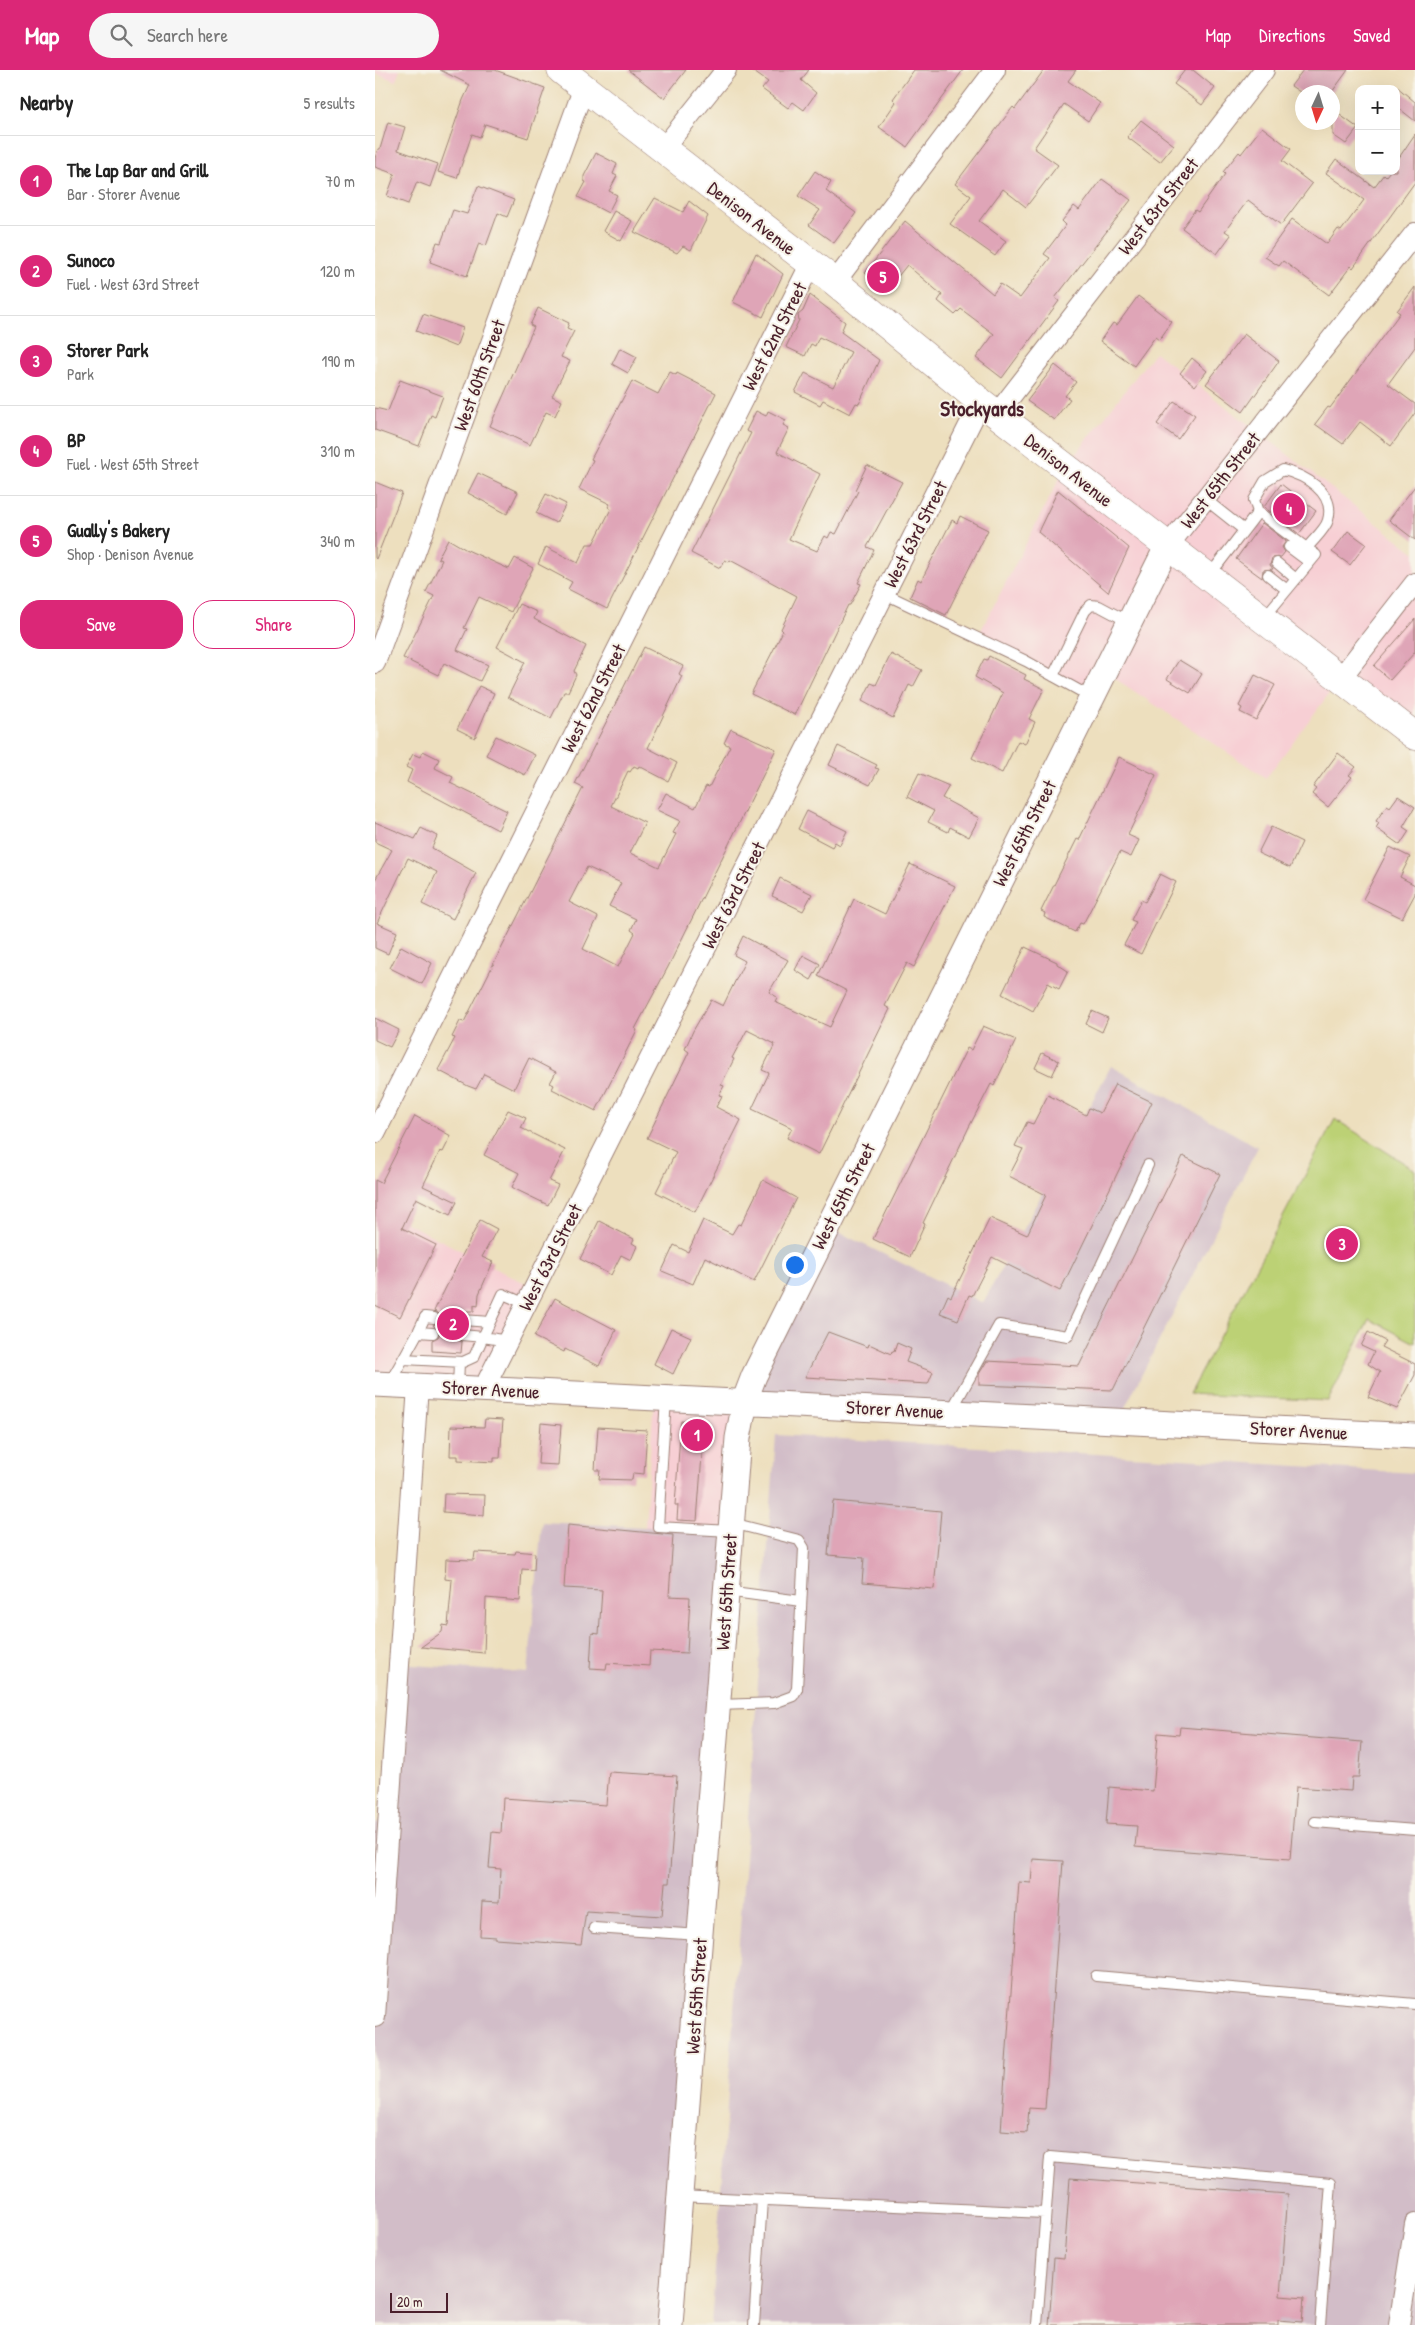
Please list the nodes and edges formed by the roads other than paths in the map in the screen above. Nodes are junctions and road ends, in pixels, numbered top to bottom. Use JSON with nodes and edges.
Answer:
{"nodes":[{"id":1,"x":561,"y":70,"type":"edge"},
{"id":2,"x":726,"y":70,"type":"edge"},
{"id":3,"x":995,"y":70,"type":"edge"},
{"id":4,"x":1264,"y":70,"type":"edge"},
{"id":5,"x":583,"y":87,"type":"junction"},
{"id":6,"x":663,"y":149,"type":"junction"},
{"id":7,"x":1415,"y":233,"type":"edge"},
{"id":8,"x":811,"y":263,"type":"junction"},
{"id":9,"x":835,"y":282,"type":"junction"},
{"id":10,"x":989,"y":408,"type":"junction"},
{"id":11,"x":1205,"y":499,"type":"junction"},
{"id":12,"x":1255,"y":516,"type":"junction"},
{"id":13,"x":1261,"y":526,"type":"dead end"},
{"id":14,"x":1242,"y":532,"type":"junction"},
{"id":15,"x":1250,"y":541,"type":"dead end"},
{"id":16,"x":1167,"y":547,"type":"junction"},
{"id":17,"x":1289,"y":548,"type":"dead end"},
{"id":18,"x":1307,"y":548,"type":"junction"},
{"id":19,"x":1309,"y":562,"type":"junction"},
{"id":20,"x":1277,"y":563,"type":"dead end"},
{"id":21,"x":1268,"y":575,"type":"dead end"},
{"id":22,"x":1208,"y":578,"type":"junction"},
{"id":23,"x":1296,"y":579,"type":"junction"},
{"id":24,"x":1415,"y":584,"type":"edge"},
{"id":25,"x":1287,"y":590,"type":"junction"},
{"id":26,"x":885,"y":594,"type":"junction"},
{"id":27,"x":1263,"y":620,"type":"junction"},
{"id":28,"x":1129,"y":622,"type":"junction"},
{"id":29,"x":375,"y":663,"type":"edge"},
{"id":30,"x":1053,"y":676,"type":"junction"},
{"id":31,"x":1340,"y":679,"type":"junction"},
{"id":32,"x":1092,"y":697,"type":"junction"},
{"id":33,"x":1415,"y":736,"type":"edge"},
{"id":34,"x":375,"y":1133,"type":"edge"},
{"id":35,"x":1148,"y":1165,"type":"dead end"},
{"id":36,"x":526,"y":1304,"type":"junction"},
{"id":37,"x":434,"y":1318,"type":"dead end"},
{"id":38,"x":463,"y":1320,"type":"dead end"},
{"id":39,"x":490,"y":1322,"type":"junction"},
{"id":40,"x":418,"y":1332,"type":"junction"},
{"id":41,"x":433,"y":1333,"type":"dead end"},
{"id":42,"x":462,"y":1335,"type":"dead end"},
{"id":43,"x":483,"y":1337,"type":"junction"},
{"id":44,"x":507,"y":1342,"type":"junction"},
{"id":45,"x":403,"y":1359,"type":"junction"},
{"id":46,"x":459,"y":1362,"type":"junction"},
{"id":47,"x":382,"y":1384,"type":"edge"},
{"id":48,"x":419,"y":1386,"type":"junction"},
{"id":49,"x":458,"y":1387,"type":"junction"},
{"id":50,"x":484,"y":1388,"type":"junction"},
{"id":51,"x":666,"y":1397,"type":"junction"},
{"id":52,"x":745,"y":1401,"type":"junction"},
{"id":53,"x":950,"y":1412,"type":"junction"},
{"id":54,"x":1415,"y":1436,"type":"edge"},
{"id":55,"x":731,"y":1527,"type":"junction"},
{"id":56,"x":727,"y":1591,"type":"junction"},
{"id":57,"x":801,"y":1601,"type":"junction"},
{"id":58,"x":718,"y":1705,"type":"junction"},
{"id":59,"x":1315,"y":1822,"type":"dead end"},
{"id":60,"x":1415,"y":1830,"type":"edge"},
{"id":61,"x":594,"y":1928,"type":"dead end"},
{"id":62,"x":701,"y":1935,"type":"junction"},
{"id":63,"x":1096,"y":1976,"type":"dead end"},
{"id":64,"x":1415,"y":2004,"type":"edge"},
{"id":65,"x":375,"y":2018,"type":"edge"},
{"id":66,"x":680,"y":2196,"type":"junction"},
{"id":67,"x":762,"y":2200,"type":"junction"},
{"id":68,"x":1045,"y":2213,"type":"junction"},
{"id":69,"x":1415,"y":2224,"type":"edge"},
{"id":70,"x":1413,"y":2251,"type":"edge"},
{"id":71,"x":1409,"y":2303,"type":"edge"},
{"id":72,"x":670,"y":2325,"type":"edge"},
{"id":73,"x":754,"y":2325,"type":"edge"},
{"id":74,"x":1037,"y":2325,"type":"edge"},
{"id":75,"x":1320,"y":2325,"type":"edge"},
{"id":76,"x":1399,"y":2325,"type":"edge"}],
"edges":[{"from":1,"to":5,"type":"main road","name":"Denison Avenue"},
{"from":2,"to":6,"type":"street"},
{"from":3,"to":9,"type":"street","name":"West 62nd Street"},
{"from":4,"to":10,"type":"street","name":"West 63rd Street"},
{"from":5,"to":6,"type":"main road","name":"Denison Avenue"},
{"from":5,"to":29,"type":"street","name":"West 60th Street"},
{"from":6,"to":8,"type":"main road","name":"Denison Avenue"},
{"from":7,"to":11,"type":"street","name":"West 65th Street"},
{"from":8,"to":9,"type":"main road","name":"Denison Avenue"},
{"from":8,"to":34,"type":"street","name":"West 62nd Street"},
{"from":9,"to":10,"type":"main road","name":"Denison Avenue"},
{"from":10,"to":16,"type":"main road","name":"Denison Avenue"},
{"from":10,"to":26,"type":"street","name":"West 63rd Street"},
{"from":11,"to":14,"type":"lane"},
{"from":11,"to":16,"type":"street","name":"West 65th Street"},
{"from":12,"to":13,"type":"lane"},
{"from":12,"to":14,"type":"lane"},
{"from":12,"to":18,"type":"lane"},
{"from":12,"to":18,"type":"lane"},
{"from":14,"to":15,"type":"lane"},
{"from":14,"to":22,"type":"lane"},
{"from":16,"to":22,"type":"main road","name":"Denison Avenue"},
{"from":16,"to":28,"type":"street","name":"West 65th Street"},
{"from":17,"to":19,"type":"lane"},
{"from":18,"to":19,"type":"lane"},
{"from":19,"to":23,"type":"lane"},
{"from":20,"to":23,"type":"lane"},
{"from":21,"to":25,"type":"lane"},
{"from":22,"to":27,"type":"main road","name":"Denison Avenue"},
{"from":23,"to":25,"type":"lane"},
{"from":24,"to":31,"type":"street"},
{"from":25,"to":27,"type":"lane"},
{"from":26,"to":30,"type":"lane"},
{"from":26,"to":36,"type":"street","name":"West 63rd Street"},
{"from":27,"to":31,"type":"main road","name":"Denison Avenue"},
{"from":28,"to":30,"type":"lane"},
{"from":28,"to":32,"type":"street","name":"West 65th Street"},
{"from":30,"to":32,"type":"lane"},
{"from":31,"to":33,"type":"main road","name":"Denison Avenue"},
{"from":32,"to":52,"type":"street","name":"West 65th Street"},
{"from":35,"to":53,"type":"lane"},
{"from":36,"to":39,"type":"lane"},
{"from":36,"to":44,"type":"street","name":"West 63rd Street"},
{"from":37,"to":40,"type":"lane"},
{"from":38,"to":39,"type":"lane"},
{"from":39,"to":43,"type":"lane"},
{"from":40,"to":41,"type":"lane"},
{"from":40,"to":45,"type":"lane"},
{"from":42,"to":43,"type":"lane"},
{"from":43,"to":44,"type":"lane"},
{"from":43,"to":46,"type":"lane"},
{"from":44,"to":50,"type":"street","name":"West 63rd Street"},
{"from":45,"to":46,"type":"lane"},
{"from":45,"to":47,"type":"lane"},
{"from":46,"to":49,"type":"lane"},
{"from":47,"to":48,"type":"street","name":"Storer Avenue"},
{"from":48,"to":49,"type":"street","name":"Storer Avenue"},
{"from":48,"to":65,"type":"street"},
{"from":49,"to":50,"type":"street","name":"Storer Avenue"},
{"from":50,"to":51,"type":"street","name":"Storer Avenue"},
{"from":51,"to":52,"type":"street","name":"Storer Avenue"},
{"from":51,"to":55,"type":"lane"},
{"from":52,"to":53,"type":"street","name":"Storer Avenue"},
{"from":52,"to":55,"type":"street","name":"West 65th Street"},
{"from":53,"to":54,"type":"street","name":"Storer Avenue"},
{"from":55,"to":56,"type":"street","name":"West 65th Street"},
{"from":55,"to":57,"type":"lane"},
{"from":56,"to":57,"type":"lane"},
{"from":56,"to":58,"type":"street","name":"West 65th Street"},
{"from":57,"to":58,"type":"lane"},
{"from":58,"to":62,"type":"street","name":"West 65th Street"},
{"from":59,"to":60,"type":"lane"},
{"from":61,"to":62,"type":"lane"},
{"from":62,"to":66,"type":"street","name":"West 65th Street"},
{"from":63,"to":64,"type":"lane"},
{"from":66,"to":67,"type":"lane"},
{"from":66,"to":72,"type":"street","name":"West 65th Street"},
{"from":67,"to":68,"type":"lane"},
{"from":67,"to":73,"type":"lane"},
{"from":68,"to":74,"type":"lane"},
{"from":68,"to":75,"type":"lane"},
{"from":69,"to":70,"type":"street"},
{"from":70,"to":71,"type":"street"},
{"from":71,"to":76,"type":"street"}]}
